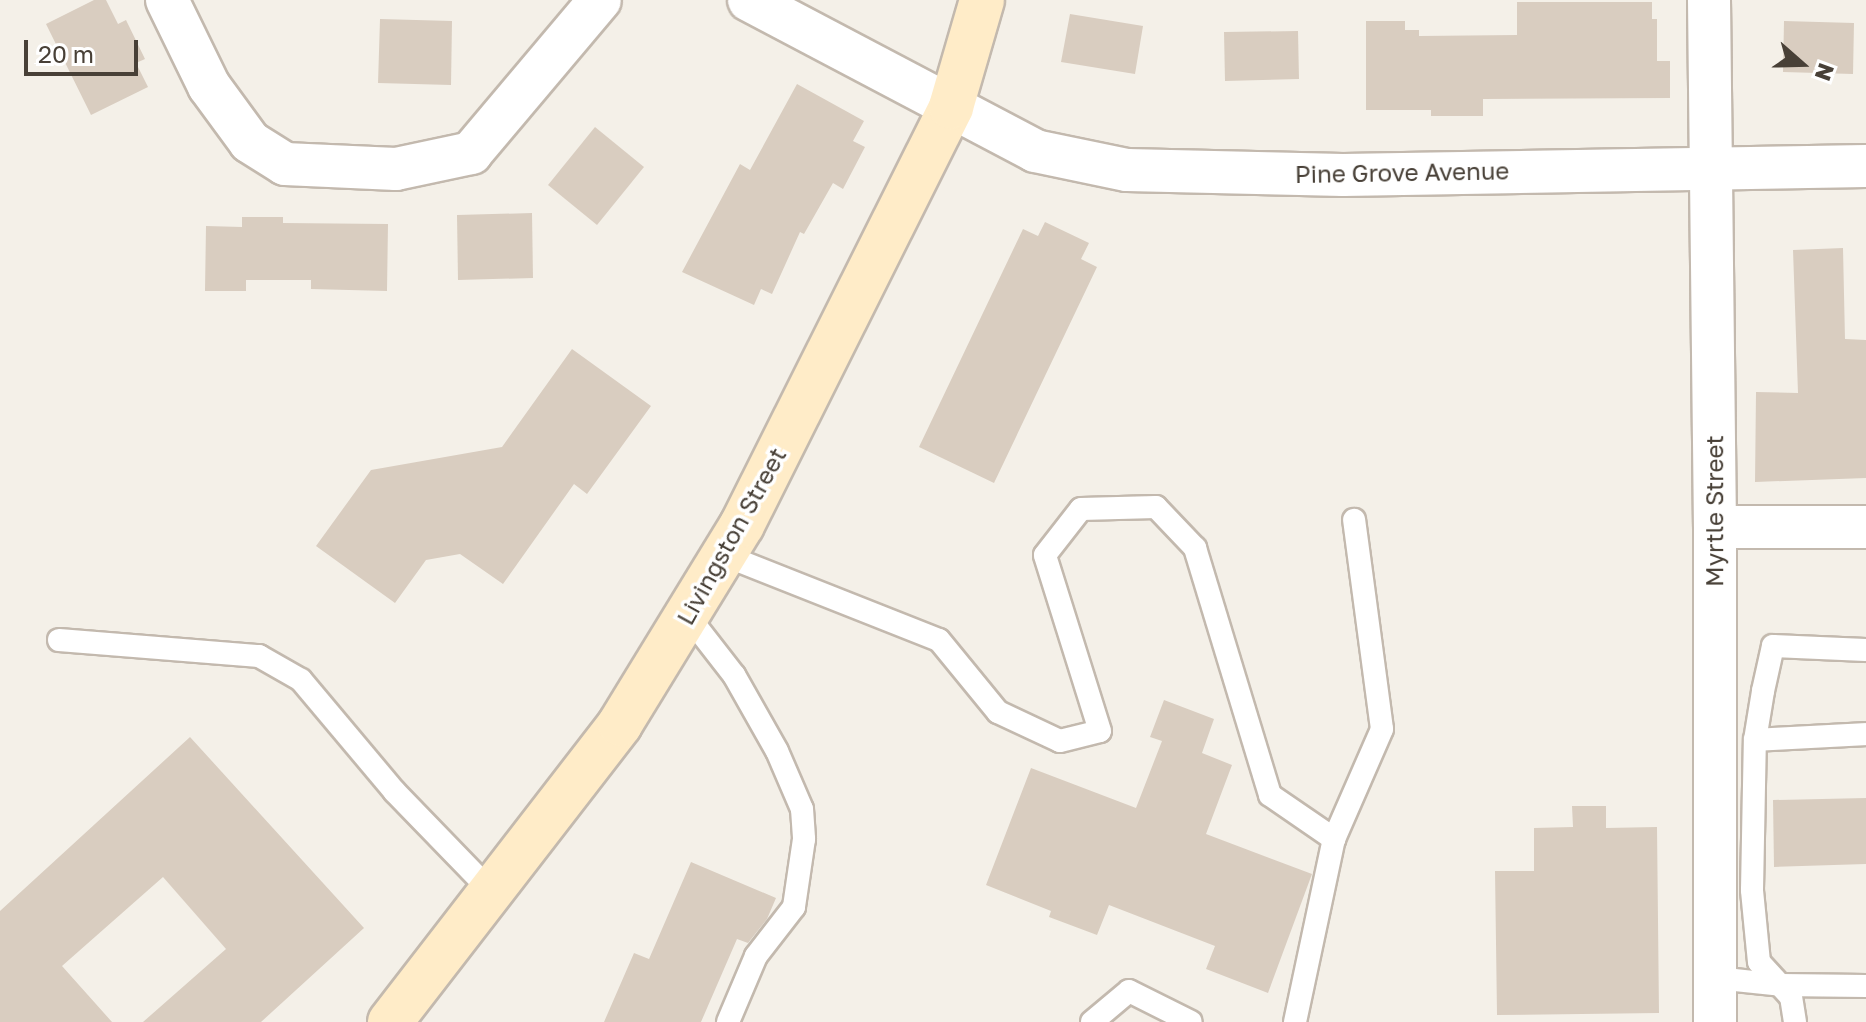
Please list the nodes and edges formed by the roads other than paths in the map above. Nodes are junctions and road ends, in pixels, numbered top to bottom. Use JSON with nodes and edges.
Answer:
{"nodes":[{"id":1,"x":167,"y":0,"type":"edge"},
{"id":2,"x":600,"y":0,"type":"edge"},
{"id":3,"x":749,"y":0,"type":"edge"},
{"id":4,"x":982,"y":0,"type":"edge"},
{"id":5,"x":1709,"y":0,"type":"edge"},
{"id":6,"x":951,"y":107,"type":"junction"},
{"id":7,"x":1866,"y":166,"type":"edge"},
{"id":8,"x":1711,"y":167,"type":"junction"},
{"id":9,"x":1354,"y":520,"type":"dead end"},
{"id":10,"x":1715,"y":527,"type":"junction"},
{"id":11,"x":1866,"y":527,"type":"edge"},
{"id":12,"x":724,"y":555,"type":"junction"},
{"id":13,"x":688,"y":616,"type":"junction"},
{"id":14,"x":59,"y":640,"type":"dead end"},
{"id":15,"x":1866,"y":650,"type":"edge"},
{"id":16,"x":1866,"y":734,"type":"edge"},
{"id":17,"x":1755,"y":740,"type":"junction"},
{"id":18,"x":1334,"y":839,"type":"junction"},
{"id":19,"x":491,"y":891,"type":"junction"},
{"id":20,"x":1716,"y":978,"type":"junction"},
{"id":21,"x":1781,"y":985,"type":"junction"},
{"id":22,"x":1866,"y":986,"type":"edge"},
{"id":23,"x":390,"y":1022,"type":"edge"},
{"id":24,"x":728,"y":1022,"type":"edge"},
{"id":25,"x":1092,"y":1022,"type":"edge"},
{"id":26,"x":1191,"y":1022,"type":"edge"},
{"id":27,"x":1295,"y":1022,"type":"edge"},
{"id":28,"x":1715,"y":1022,"type":"edge"},
{"id":29,"x":1795,"y":1022,"type":"edge"}],
"edges":[{"from":1,"to":2,"type":"street"},
{"from":3,"to":6,"type":"street","name":"Pine Grove Avenue"},
{"from":4,"to":6,"type":"street","name":"Livingston Street"},
{"from":5,"to":8,"type":"street","name":"Myrtle Street"},
{"from":6,"to":8,"type":"street","name":"Pine Grove Avenue"},
{"from":6,"to":12,"type":"street","name":"Livingston Street"},
{"from":7,"to":8,"type":"street","name":"Pine Grove Avenue"},
{"from":8,"to":10,"type":"street","name":"Myrtle Street"},
{"from":9,"to":18,"type":"lane"},
{"from":10,"to":11,"type":"street"},
{"from":10,"to":20,"type":"street","name":"Myrtle Street"},
{"from":12,"to":13,"type":"street","name":"Livingston Street"},
{"from":12,"to":18,"type":"lane"},
{"from":13,"to":19,"type":"street","name":"Livingston Street"},
{"from":13,"to":24,"type":"lane"},
{"from":14,"to":19,"type":"lane"},
{"from":15,"to":17,"type":"lane"},
{"from":16,"to":17,"type":"lane"},
{"from":17,"to":21,"type":"lane"},
{"from":18,"to":27,"type":"lane"},
{"from":19,"to":23,"type":"street","name":"Livingston Street"},
{"from":20,"to":21,"type":"lane"},
{"from":20,"to":28,"type":"street","name":"Myrtle Street"},
{"from":21,"to":22,"type":"lane"},
{"from":21,"to":29,"type":"lane"},
{"from":25,"to":26,"type":"lane"}]}
